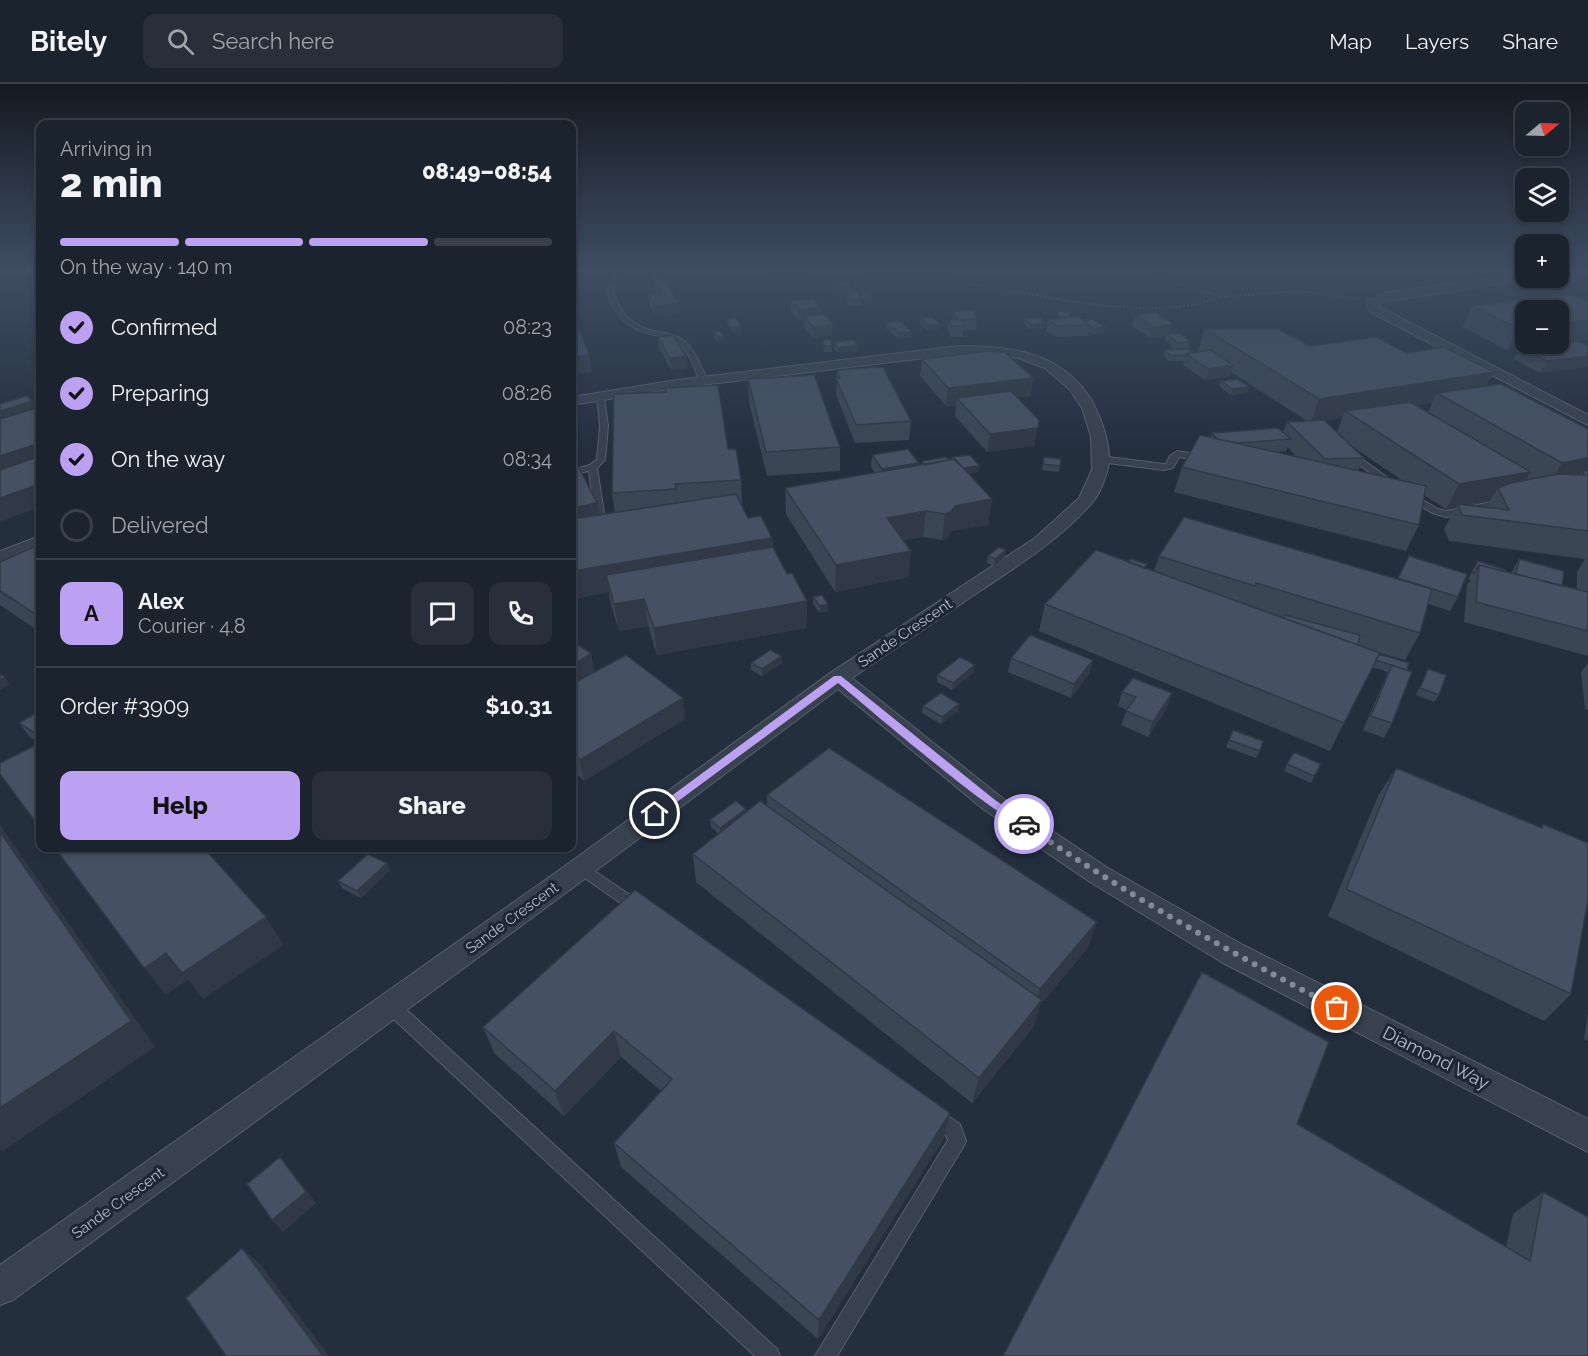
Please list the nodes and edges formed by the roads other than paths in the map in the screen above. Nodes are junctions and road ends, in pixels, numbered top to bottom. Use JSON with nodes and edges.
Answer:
{"nodes":[{"id":1,"x":643,"y":330,"type":"edge"},
{"id":2,"x":1412,"y":330,"type":"edge"},
{"id":3,"x":704,"y":381,"type":"junction"},
{"id":4,"x":600,"y":397,"type":"junction"},
{"id":5,"x":576,"y":400,"type":"edge"},
{"id":6,"x":1588,"y":421,"type":"edge"},
{"id":7,"x":1340,"y":449,"type":"edge"},
{"id":8,"x":1100,"y":459,"type":"junction"},
{"id":9,"x":1211,"y":459,"type":"edge"},
{"id":10,"x":593,"y":467,"type":"junction"},
{"id":11,"x":576,"y":471,"type":"edge"},
{"id":12,"x":1512,"y":501,"type":"edge"},
{"id":13,"x":599,"y":513,"type":"edge"},
{"id":14,"x":36,"y":543,"type":"edge"},
{"id":15,"x":0,"y":558,"type":"edge"},
{"id":16,"x":838,"y":678,"type":"junction"},
{"id":17,"x":581,"y":868,"type":"junction"},
{"id":18,"x":650,"y":916,"type":"edge"},
{"id":19,"x":391,"y":1006,"type":"junction"},
{"id":20,"x":924,"y":1109,"type":"edge"},
{"id":21,"x":1588,"y":1136,"type":"edge"},
{"id":22,"x":0,"y":1287,"type":"edge"},
{"id":23,"x":770,"y":1356,"type":"edge"},
{"id":24,"x":825,"y":1356,"type":"edge"}],
"edges":[{"from":1,"to":3,"type":"lane"},
{"from":2,"to":6,"type":"street"},
{"from":3,"to":4,"type":"street","name":"Sande Crescent"},
{"from":3,"to":8,"type":"street","name":"Sande Crescent"},
{"from":4,"to":5,"type":"street","name":"Sande Crescent"},
{"from":4,"to":10,"type":"lane"},
{"from":7,"to":12,"type":"lane"},
{"from":8,"to":9,"type":"lane"},
{"from":8,"to":16,"type":"street","name":"Sande Crescent"},
{"from":10,"to":11,"type":"lane"},
{"from":10,"to":13,"type":"lane"},
{"from":14,"to":15,"type":"street"},
{"from":16,"to":17,"type":"street","name":"Sande Crescent"},
{"from":16,"to":21,"type":"street","name":"Diamond Way"},
{"from":17,"to":18,"type":"lane"},
{"from":17,"to":19,"type":"street","name":"Sande Crescent"},
{"from":19,"to":22,"type":"street","name":"Sande Crescent"},
{"from":19,"to":23,"type":"lane"},
{"from":20,"to":24,"type":"lane"}]}
